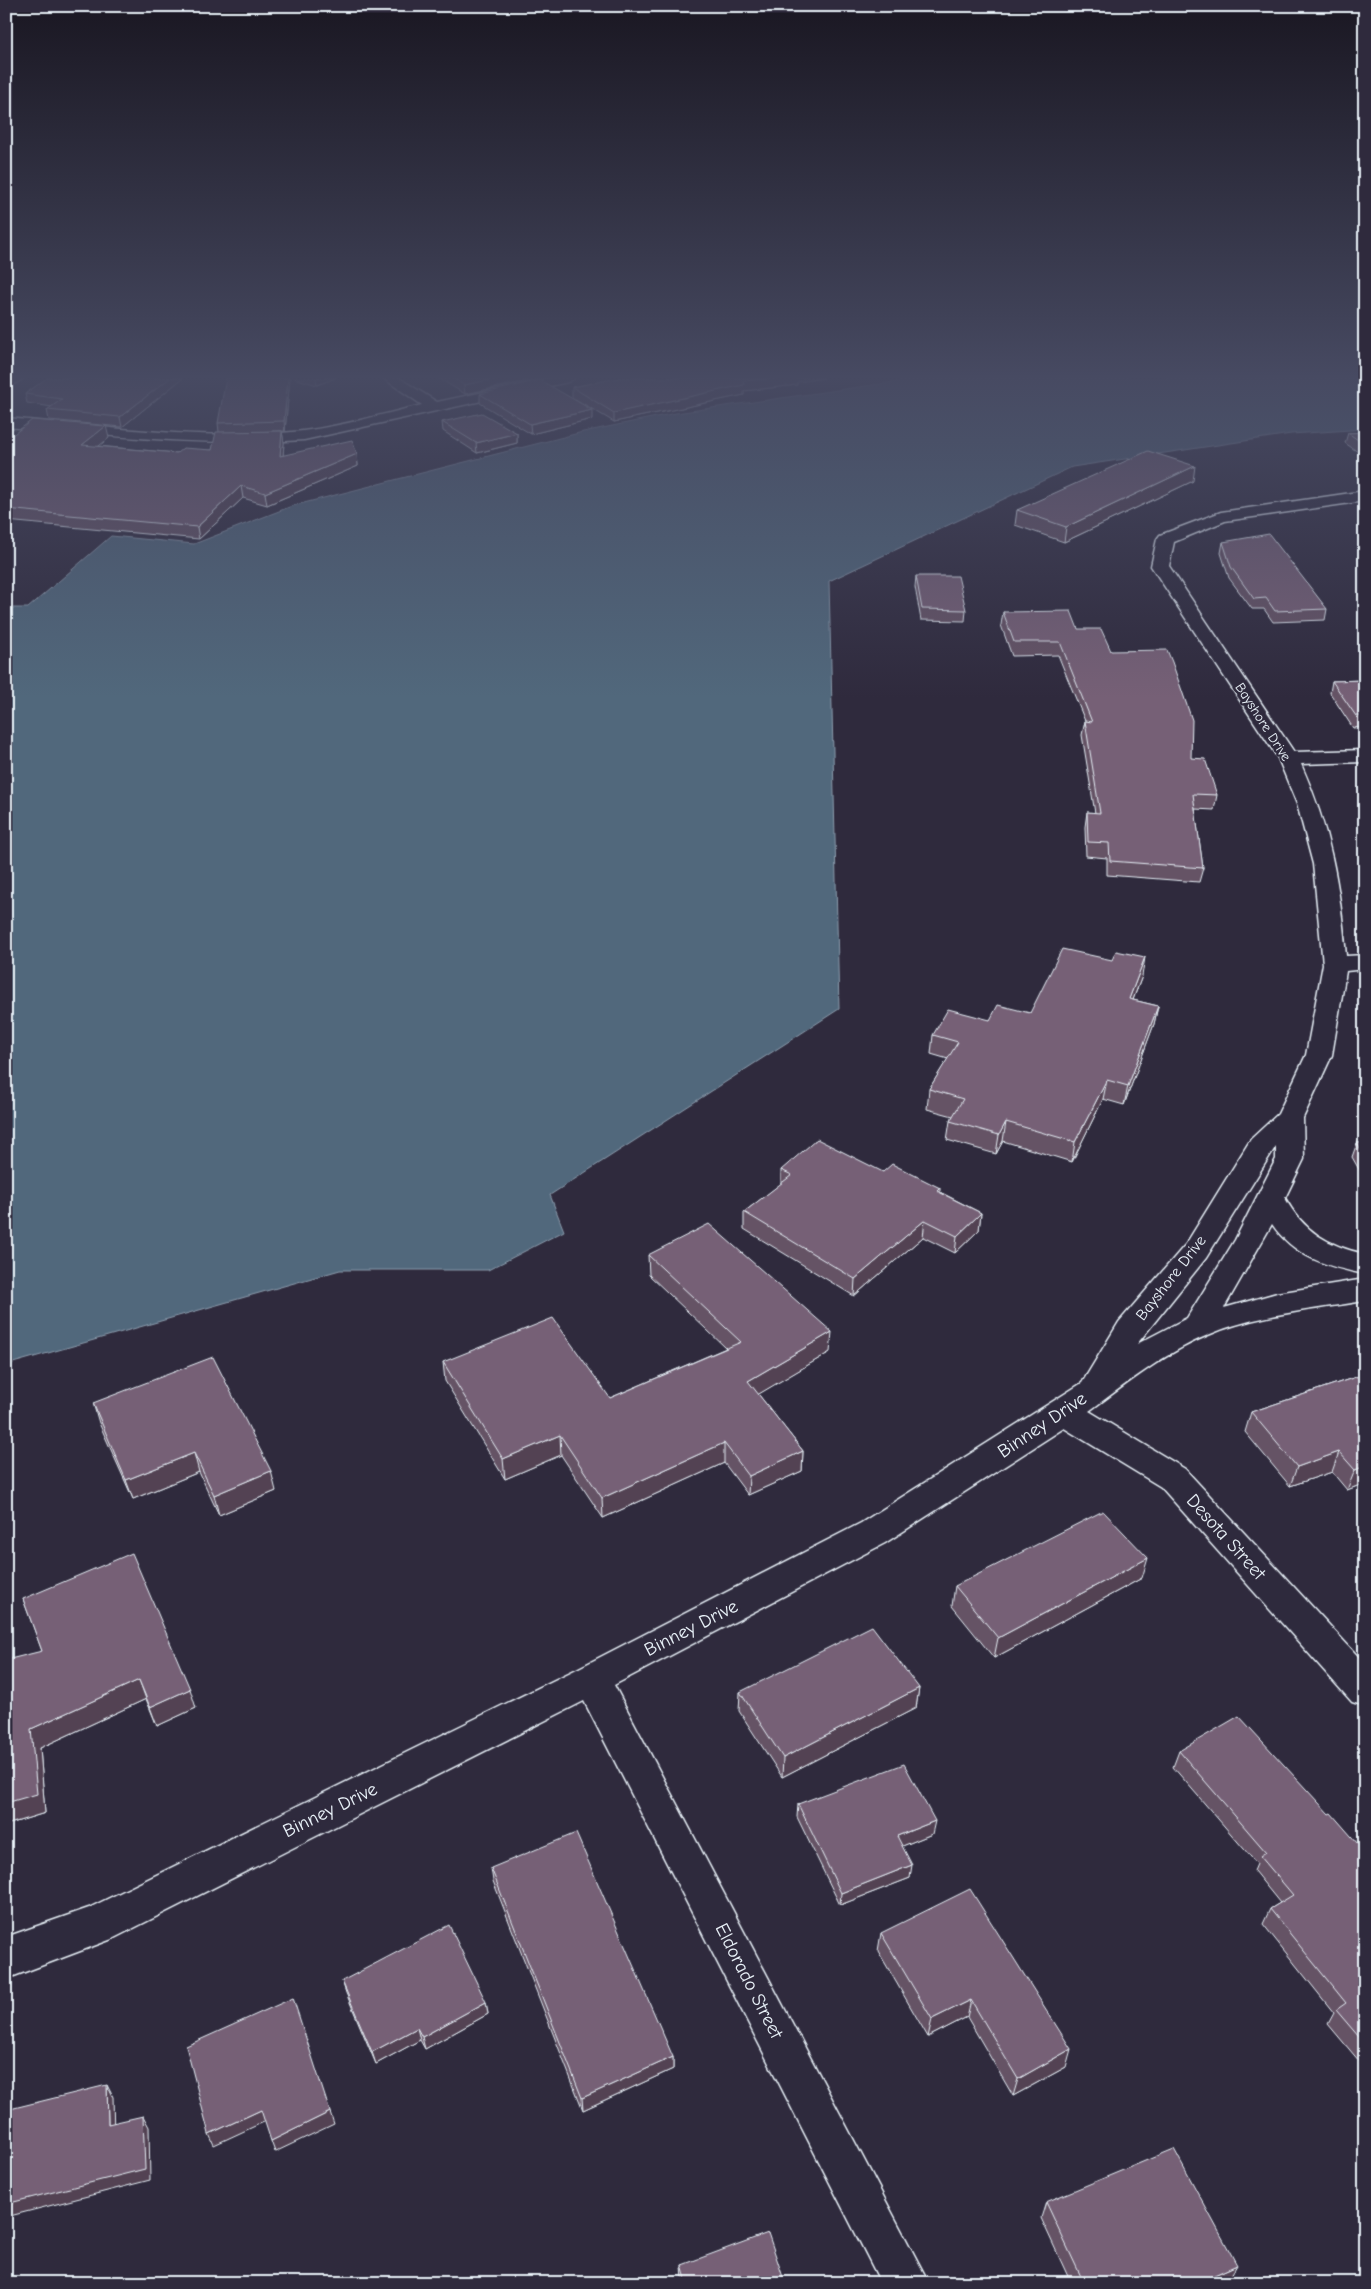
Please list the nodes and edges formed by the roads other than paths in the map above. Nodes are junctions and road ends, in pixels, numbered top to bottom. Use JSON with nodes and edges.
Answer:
{"nodes":[{"id":1,"x":1365,"y":496,"type":"edge"},
{"id":2,"x":1365,"y":756,"type":"edge"},
{"id":3,"x":1288,"y":758,"type":"junction"},
{"id":4,"x":1365,"y":962,"type":"edge"},
{"id":5,"x":1335,"y":964,"type":"junction"},
{"id":6,"x":1289,"y":1118,"type":"junction"},
{"id":7,"x":1270,"y":1197,"type":"junction"},
{"id":8,"x":1365,"y":1264,"type":"edge"},
{"id":9,"x":1365,"y":1290,"type":"edge"},
{"id":10,"x":1198,"y":1326,"type":"junction"},
{"id":11,"x":1078,"y":1402,"type":"junction"},
{"id":12,"x":592,"y":1679,"type":"junction"},
{"id":13,"x":1365,"y":1690,"type":"edge"},
{"id":14,"x":6,"y":1958,"type":"edge"},
{"id":15,"x":906,"y":2283,"type":"edge"}],
"edges":[{"from":1,"to":3,"type":"street","name":"Bayshore Drive"},
{"from":2,"to":3,"type":"street"},
{"from":3,"to":5,"type":"street","name":"Bayshore Drive"},
{"from":4,"to":5,"type":"street"},
{"from":5,"to":6,"type":"street","name":"Bayshore Drive"},
{"from":6,"to":7,"type":"street","name":"Bayshore Drive"},
{"from":6,"to":11,"type":"street","name":"Bayshore Drive"},
{"from":7,"to":8,"type":"street"},
{"from":7,"to":10,"type":"street","name":"Bayshore Drive"},
{"from":9,"to":10,"type":"street","name":"Binney Drive"},
{"from":10,"to":11,"type":"street","name":"Binney Drive"},
{"from":11,"to":12,"type":"street","name":"Binney Drive"},
{"from":11,"to":13,"type":"street","name":"Desota Street"},
{"from":12,"to":14,"type":"street","name":"Binney Drive"},
{"from":12,"to":15,"type":"street","name":"Eldorado Street"}]}
